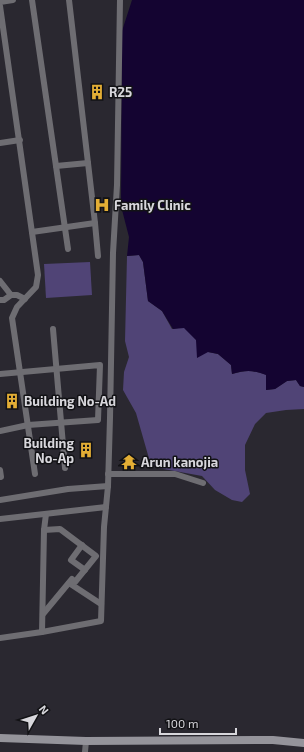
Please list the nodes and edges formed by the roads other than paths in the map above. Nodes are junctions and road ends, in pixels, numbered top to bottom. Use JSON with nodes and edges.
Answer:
{"nodes":[{"id":1,"x":12,"y":0,"type":"edge"},
{"id":2,"x":32,"y":0,"type":"edge"},
{"id":3,"x":70,"y":0,"type":"edge"},
{"id":4,"x":120,"y":0,"type":"edge"},
{"id":5,"x":0,"y":2,"type":"edge"},
{"id":6,"x":0,"y":6,"type":"edge"},
{"id":7,"x":3,"y":47,"type":"edge"},
{"id":8,"x":20,"y":140,"type":"junction"},
{"id":9,"x":0,"y":143,"type":"edge"},
{"id":10,"x":88,"y":163,"type":"junction"},
{"id":11,"x":56,"y":166,"type":"junction"},
{"id":12,"x":95,"y":223,"type":"junction"},
{"id":13,"x":65,"y":227,"type":"junction"},
{"id":14,"x":32,"y":232,"type":"junction"},
{"id":15,"x":68,"y":249,"type":"dead end"},
{"id":16,"x":98,"y":256,"type":"dead end"},
{"id":17,"x":0,"y":281,"type":"edge"},
{"id":18,"x":11,"y":295,"type":"junction"},
{"id":19,"x":25,"y":299,"type":"junction"},
{"id":20,"x":0,"y":300,"type":"edge"},
{"id":21,"x":53,"y":329,"type":"dead end"},
{"id":22,"x":57,"y":368,"type":"junction"},
{"id":23,"x":20,"y":372,"type":"junction"},
{"id":24,"x":0,"y":374,"type":"edge"},
{"id":25,"x":62,"y":423,"type":"junction"},
{"id":26,"x":28,"y":425,"type":"junction"},
{"id":27,"x":0,"y":431,"type":"edge"},
{"id":28,"x":65,"y":468,"type":"dead end"},
{"id":29,"x":0,"y":470,"type":"edge"},
{"id":30,"x":35,"y":474,"type":"dead end"},
{"id":31,"x":108,"y":474,"type":"junction"},
{"id":32,"x":1,"y":477,"type":"dead end"},
{"id":33,"x":203,"y":483,"type":"dead end"},
{"id":34,"x":108,"y":486,"type":"junction"},
{"id":35,"x":0,"y":500,"type":"edge"},
{"id":36,"x":106,"y":507,"type":"junction"},
{"id":37,"x":46,"y":514,"type":"junction"},
{"id":38,"x":0,"y":519,"type":"edge"},
{"id":39,"x":44,"y":530,"type":"junction"},
{"id":40,"x":82,"y":546,"type":"junction"},
{"id":41,"x":84,"y":570,"type":"junction"},
{"id":42,"x":69,"y":583,"type":"junction"},
{"id":43,"x":101,"y":604,"type":"junction"},
{"id":44,"x":43,"y":614,"type":"junction"},
{"id":45,"x":42,"y":632,"type":"junction"},
{"id":46,"x":0,"y":638,"type":"edge"},
{"id":47,"x":0,"y":738,"type":"edge"},
{"id":48,"x":304,"y":738,"type":"edge"},
{"id":49,"x":273,"y":740,"type":"junction"},
{"id":50,"x":86,"y":741,"type":"junction"},
{"id":51,"x":304,"y":743,"type":"edge"},
{"id":52,"x":85,"y":752,"type":"edge"}],
"edges":[{"from":1,"to":5,"type":"street"},
{"from":2,"to":11,"type":"street"},
{"from":3,"to":10,"type":"street"},
{"from":4,"to":31,"type":"street"},
{"from":6,"to":7,"type":"street"},
{"from":7,"to":8,"type":"street"},
{"from":8,"to":9,"type":"street"},
{"from":8,"to":14,"type":"street"},
{"from":10,"to":11,"type":"street"},
{"from":10,"to":12,"type":"street"},
{"from":11,"to":13,"type":"street"},
{"from":12,"to":13,"type":"street"},
{"from":12,"to":16,"type":"street"},
{"from":13,"to":14,"type":"street"},
{"from":13,"to":15,"type":"street"},
{"from":14,"to":19,"type":"street"},
{"from":17,"to":18,"type":"street"},
{"from":18,"to":19,"type":"street"},
{"from":18,"to":20,"type":"street"},
{"from":19,"to":23,"type":"street"},
{"from":21,"to":22,"type":"street"},
{"from":22,"to":23,"type":"street"},
{"from":22,"to":25,"type":"street"},
{"from":22,"to":25,"type":"street"},
{"from":23,"to":24,"type":"street"},
{"from":23,"to":26,"type":"street"},
{"from":25,"to":26,"type":"street"},
{"from":25,"to":28,"type":"street"},
{"from":26,"to":27,"type":"street"},
{"from":26,"to":30,"type":"street"},
{"from":29,"to":32,"type":"street"},
{"from":31,"to":33,"type":"street"},
{"from":31,"to":34,"type":"street"},
{"from":34,"to":35,"type":"street"},
{"from":34,"to":36,"type":"street"},
{"from":36,"to":37,"type":"street"},
{"from":36,"to":43,"type":"street"},
{"from":37,"to":38,"type":"street"},
{"from":37,"to":39,"type":"street"},
{"from":39,"to":40,"type":"street"},
{"from":39,"to":44,"type":"street"},
{"from":40,"to":41,"type":"street"},
{"from":40,"to":41,"type":"street"},
{"from":41,"to":42,"type":"street"},
{"from":42,"to":43,"type":"street"},
{"from":42,"to":44,"type":"street"},
{"from":43,"to":45,"type":"street"},
{"from":44,"to":45,"type":"street"},
{"from":45,"to":46,"type":"street"},
{"from":47,"to":50,"type":"main road"},
{"from":48,"to":49,"type":"main road"},
{"from":49,"to":50,"type":"main road"},
{"from":49,"to":51,"type":"main road"},
{"from":50,"to":52,"type":"street"}]}
